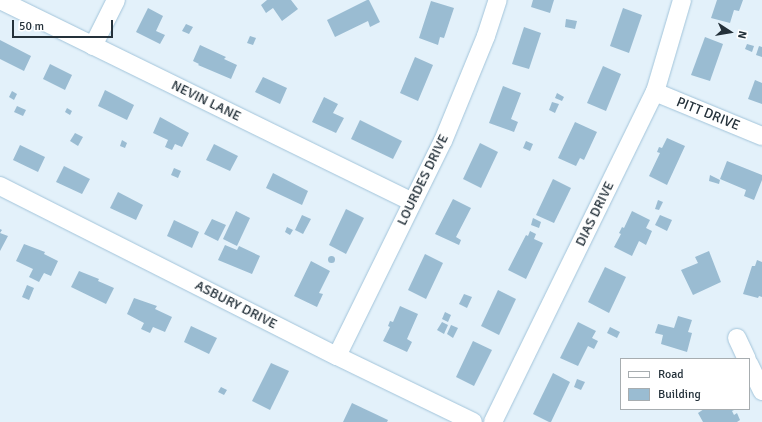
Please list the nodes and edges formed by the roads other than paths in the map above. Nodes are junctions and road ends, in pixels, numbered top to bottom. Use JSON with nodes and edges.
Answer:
{"nodes":[{"id":1,"x":0,"y":0,"type":"edge"},
{"id":2,"x":116,"y":0,"type":"edge"},
{"id":3,"x":498,"y":0,"type":"edge"},
{"id":4,"x":682,"y":0,"type":"edge"},
{"id":5,"x":93,"y":46,"type":"junction"},
{"id":6,"x":654,"y":92,"type":"junction"},
{"id":7,"x":762,"y":136,"type":"edge"},
{"id":8,"x":0,"y":186,"type":"edge"},
{"id":9,"x":412,"y":202,"type":"junction"},
{"id":10,"x":737,"y":338,"type":"dead end"},
{"id":11,"x":337,"y":356,"type":"junction"},
{"id":12,"x":747,"y":358,"type":"edge"},
{"id":13,"x":750,"y":366,"type":"edge"},
{"id":14,"x":762,"y":391,"type":"edge"},
{"id":15,"x":473,"y":422,"type":"edge"},
{"id":16,"x":492,"y":422,"type":"edge"}],
"edges":[{"from":1,"to":5,"type":"street","name":"NEVIN LANE"},
{"from":2,"to":5,"type":"street"},
{"from":3,"to":9,"type":"street","name":"LOURDES DRIVE"},
{"from":4,"to":6,"type":"street","name":"DIAS DRIVE"},
{"from":5,"to":9,"type":"street","name":"NEVIN LANE"},
{"from":6,"to":7,"type":"street","name":"PITT DRIVE"},
{"from":6,"to":16,"type":"street","name":"DIAS DRIVE"},
{"from":8,"to":11,"type":"street","name":"ASBURY DRIVE"},
{"from":9,"to":11,"type":"street","name":"LOURDES DRIVE"},
{"from":10,"to":12,"type":"street"},
{"from":11,"to":15,"type":"street","name":"ASBURY DRIVE"},
{"from":13,"to":14,"type":"street"}]}
